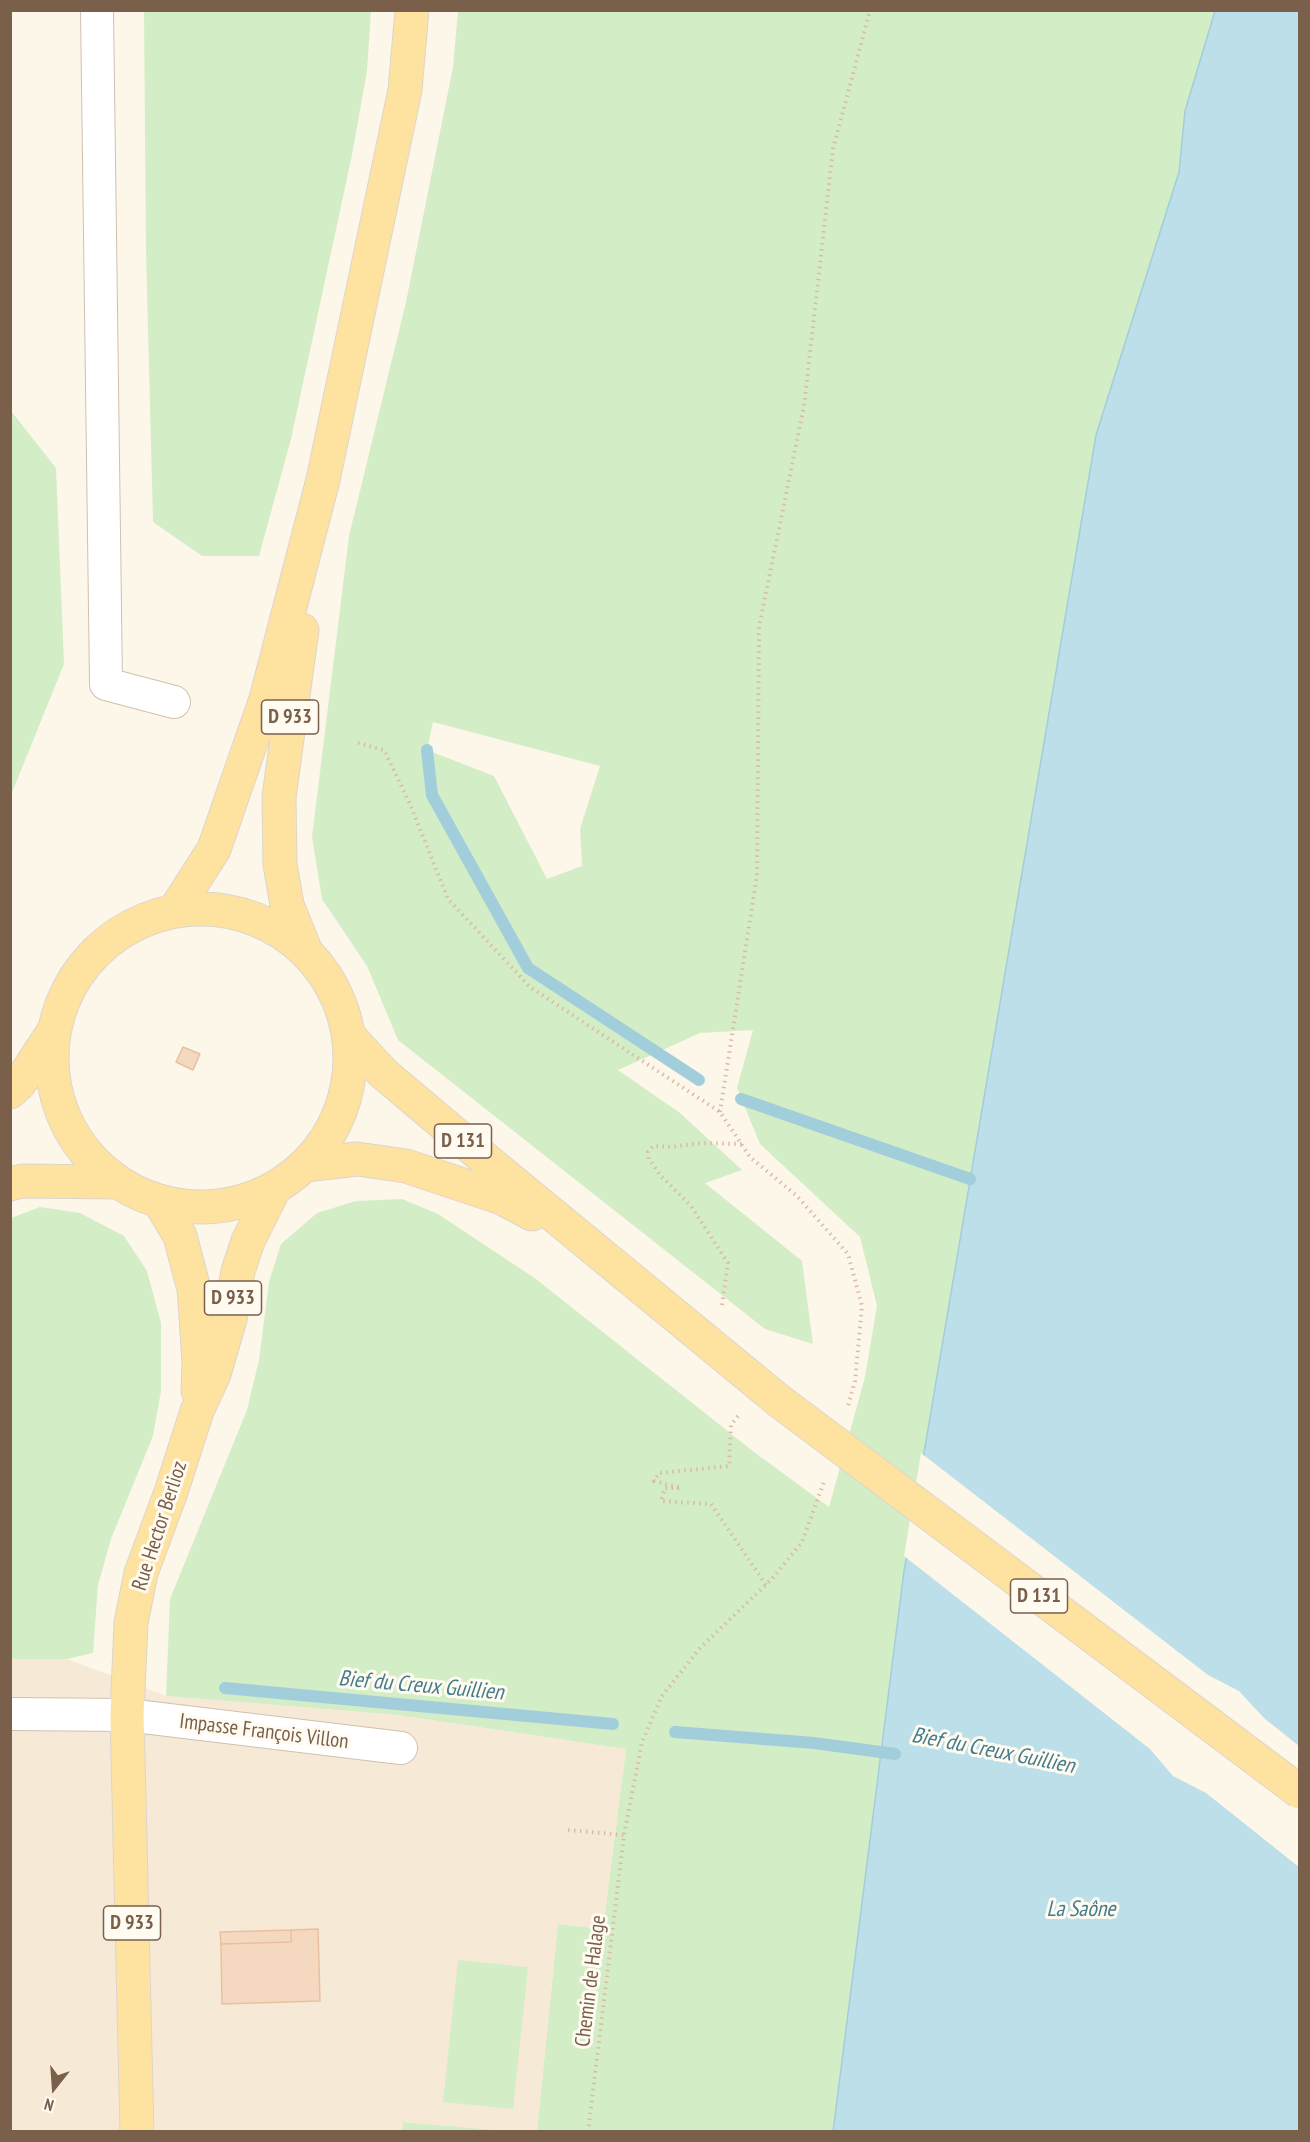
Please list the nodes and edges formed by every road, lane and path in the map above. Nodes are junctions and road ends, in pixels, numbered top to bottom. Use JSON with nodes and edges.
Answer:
{"nodes":[{"id":1,"x":97,"y":10,"type":"edge"},
{"id":2,"x":411,"y":10,"type":"edge"},
{"id":3,"x":870,"y":10,"type":"edge"},
{"id":4,"x":323,"y":480,"type":"junction"},
{"id":5,"x":174,"y":702,"type":"dead end"},
{"id":6,"x":358,"y":743,"type":"dead end"},
{"id":7,"x":175,"y":910,"type":"junction"},
{"id":8,"x":306,"y":952,"type":"junction"},
{"id":9,"x":53,"y":1032,"type":"junction"},
{"id":10,"x":349,"y":1036,"type":"junction"},
{"id":11,"x":10,"y":1092,"type":"edge"},
{"id":12,"x":720,"y":1112,"type":"junction"},
{"id":13,"x":742,"y":1144,"type":"junction"},
{"id":14,"x":305,"y":1165,"type":"junction"},
{"id":15,"x":118,"y":1182,"type":"junction"},
{"id":16,"x":10,"y":1184,"type":"edge"},
{"id":17,"x":275,"y":1187,"type":"junction"},
{"id":18,"x":159,"y":1201,"type":"junction"},
{"id":19,"x":582,"y":1240,"type":"junction"},
{"id":20,"x":722,"y":1309,"type":"dead end"},
{"id":21,"x":197,"y":1411,"type":"junction"},
{"id":22,"x":845,"y":1414,"type":"dead end"},
{"id":23,"x":739,"y":1415,"type":"dead end"},
{"id":24,"x":824,"y":1481,"type":"dead end"},
{"id":25,"x":766,"y":1585,"type":"junction"},
{"id":26,"x":10,"y":1714,"type":"edge"},
{"id":27,"x":127,"y":1715,"type":"junction"},
{"id":28,"x":401,"y":1749,"type":"dead end"},
{"id":29,"x":1299,"y":1792,"type":"edge"},
{"id":30,"x":568,"y":1830,"type":"dead end"},
{"id":31,"x":624,"y":1835,"type":"junction"},
{"id":32,"x":137,"y":2132,"type":"edge"},
{"id":33,"x":588,"y":2132,"type":"edge"}],
"edges":[{"from":1,"to":5,"type":"street"},
{"from":2,"to":4,"type":"main road","number":"D 933"},
{"from":3,"to":12,"type":"path"},
{"from":4,"to":7,"type":"main road","number":"D 933"},
{"from":4,"to":8,"type":"main road","number":"D 933"},
{"from":6,"to":12,"type":"path"},
{"from":7,"to":8,"type":"main road"},
{"from":7,"to":9,"type":"main road"},
{"from":8,"to":10,"type":"main road"},
{"from":9,"to":11,"type":"main road"},
{"from":9,"to":15,"type":"main road"},
{"from":10,"to":14,"type":"main road"},
{"from":10,"to":19,"type":"main road","number":"D 131"},
{"from":12,"to":13,"type":"path"},
{"from":13,"to":20,"type":"path"},
{"from":13,"to":22,"type":"path"},
{"from":14,"to":17,"type":"main road"},
{"from":14,"to":19,"type":"main road","number":"D 131"},
{"from":15,"to":16,"type":"main road"},
{"from":15,"to":18,"type":"main road"},
{"from":17,"to":18,"type":"main road"},
{"from":17,"to":21,"type":"main road","number":"D 933"},
{"from":18,"to":21,"type":"main road","number":"D 933"},
{"from":19,"to":29,"type":"main road","number":"D 131","bridge":true},
{"from":21,"to":27,"type":"main road","name":"Rue Hector Berlioz","number":"D 933"},
{"from":23,"to":25,"type":"path"},
{"from":24,"to":25,"type":"path","name":"Chemin de Halage"},
{"from":25,"to":31,"type":"path","name":"Chemin de Halage"},
{"from":26,"to":27,"type":"street","name":"Impasse François Villon"},
{"from":27,"to":28,"type":"street","name":"Impasse François Villon"},
{"from":27,"to":32,"type":"main road","number":"D 933"},
{"from":30,"to":31,"type":"path"},
{"from":31,"to":33,"type":"path","name":"Chemin de Halage"}]}
